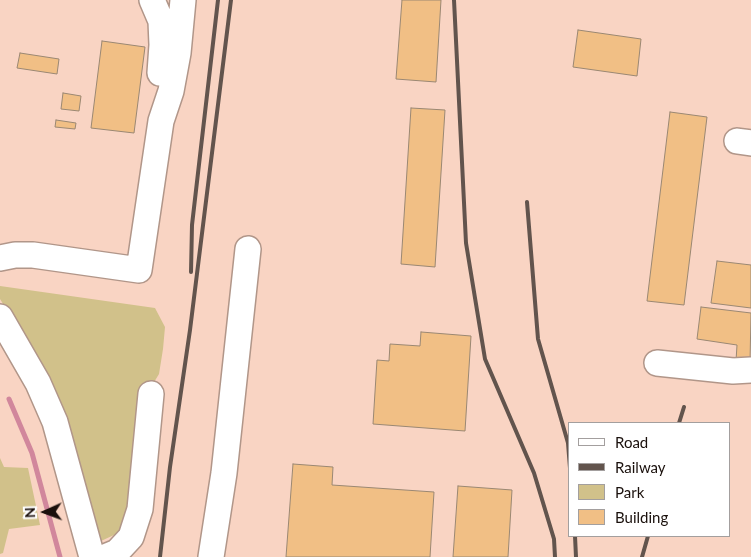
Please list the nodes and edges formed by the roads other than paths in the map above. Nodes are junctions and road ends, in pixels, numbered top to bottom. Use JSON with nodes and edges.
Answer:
{"nodes":[{"id":1,"x":152,"y":0,"type":"edge"},
{"id":2,"x":183,"y":0,"type":"edge"},
{"id":3,"x":161,"y":120,"type":"junction"},
{"id":4,"x":248,"y":249,"type":"dead end"},
{"id":5,"x":0,"y":258,"type":"edge"},
{"id":6,"x":0,"y":317,"type":"edge"},
{"id":7,"x":657,"y":362,"type":"dead end"},
{"id":8,"x":751,"y":370,"type":"edge"},
{"id":9,"x":151,"y":394,"type":"dead end"},
{"id":10,"x":92,"y":557,"type":"edge"},
{"id":11,"x":105,"y":557,"type":"edge"},
{"id":12,"x":211,"y":557,"type":"edge"}],
"edges":[{"from":1,"to":3,"type":"street"},
{"from":2,"to":3,"type":"street"},
{"from":3,"to":5,"type":"street"},
{"from":4,"to":12,"type":"street"},
{"from":6,"to":10,"type":"street"},
{"from":7,"to":8,"type":"street"},
{"from":9,"to":11,"type":"street"}]}
